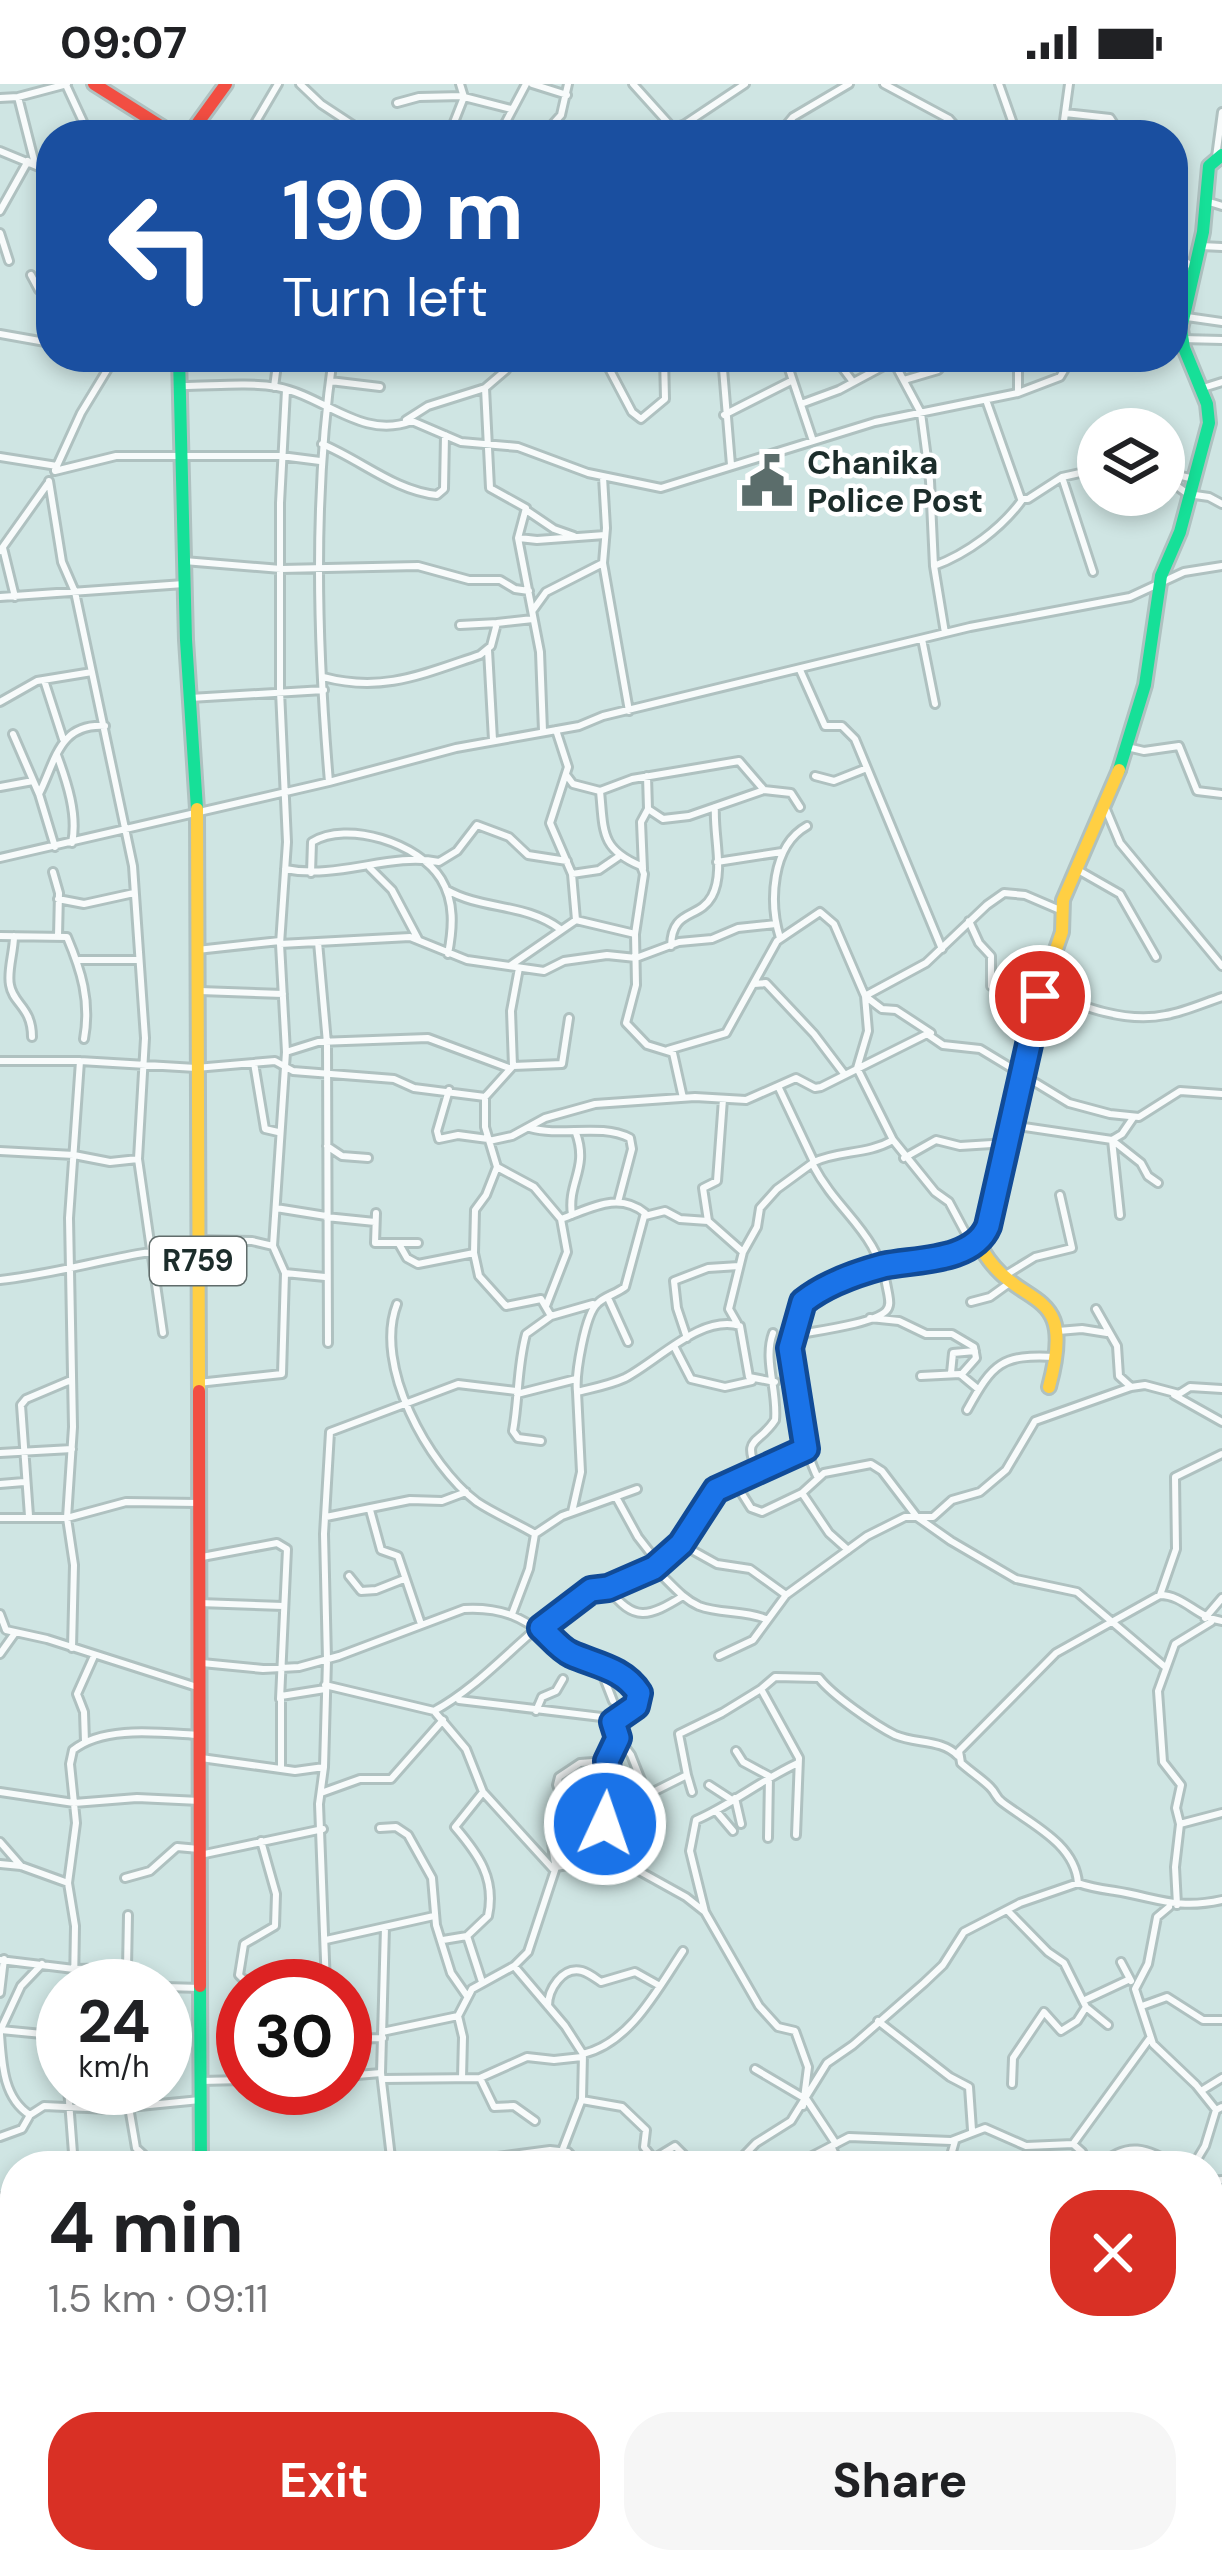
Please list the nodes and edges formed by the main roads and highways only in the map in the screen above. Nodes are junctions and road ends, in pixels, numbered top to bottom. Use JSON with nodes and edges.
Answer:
{"nodes":[{"id":1,"x":94,"y":84,"type":"edge"},
{"id":2,"x":222,"y":85,"type":"edge"},
{"id":3,"x":151,"y":120,"type":"edge"},
{"id":4,"x":199,"y":120,"type":"edge"},
{"id":5,"x":1219,"y":156,"type":"edge"},
{"id":6,"x":1188,"y":283,"type":"edge"},
{"id":7,"x":1188,"y":354,"type":"edge"},
{"id":8,"x":180,"y":372,"type":"edge"},
{"id":9,"x":1049,"y":1387,"type":"dead end"},
{"id":10,"x":201,"y":2151,"type":"edge"}],
"edges":[{"from":1,"to":3,"type":"main road"},
{"from":2,"to":4,"type":"main road"},
{"from":5,"to":6,"type":"main road"},
{"from":7,"to":9,"type":"main road"},
{"from":8,"to":10,"type":"main road","number":"R759"}]}
